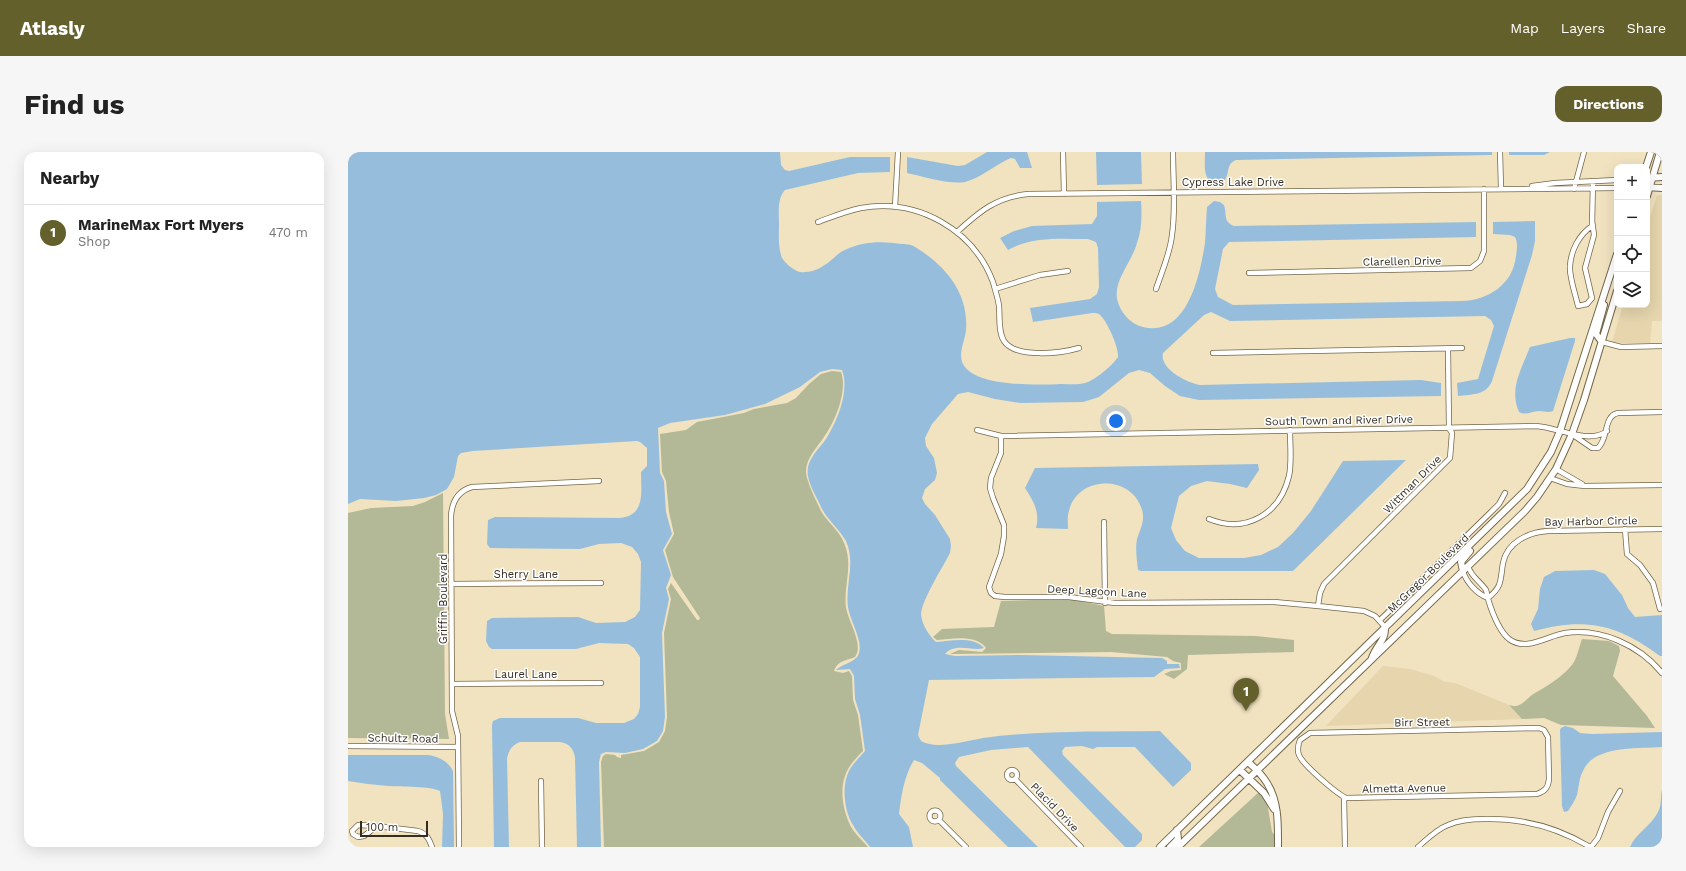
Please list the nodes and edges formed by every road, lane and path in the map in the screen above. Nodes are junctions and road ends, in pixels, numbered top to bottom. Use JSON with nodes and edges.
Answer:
{"nodes":[{"id":1,"x":898,"y":152,"type":"edge"},
{"id":2,"x":1063,"y":152,"type":"edge"},
{"id":3,"x":1173,"y":152,"type":"edge"},
{"id":4,"x":1500,"y":152,"type":"edge"},
{"id":5,"x":1584,"y":152,"type":"edge"},
{"id":6,"x":1651,"y":152,"type":"edge"},
{"id":7,"x":1660,"y":152,"type":"edge"},
{"id":8,"x":1647,"y":164,"type":"edge"},
{"id":9,"x":1650,"y":176,"type":"edge"},
{"id":10,"x":1662,"y":177,"type":"edge"},
{"id":11,"x":1650,"y":178,"type":"edge"},
{"id":12,"x":1614,"y":180,"type":"edge"},
{"id":13,"x":1575,"y":181,"type":"junction"},
{"id":14,"x":1593,"y":181,"type":"junction"},
{"id":15,"x":1650,"y":187,"type":"edge"},
{"id":16,"x":1501,"y":188,"type":"junction"},
{"id":17,"x":1521,"y":188,"type":"junction"},
{"id":18,"x":1614,"y":188,"type":"edge"},
{"id":19,"x":1662,"y":188,"type":"edge"},
{"id":20,"x":1484,"y":189,"type":"junction"},
{"id":21,"x":1574,"y":189,"type":"junction"},
{"id":22,"x":1593,"y":189,"type":"junction"},
{"id":23,"x":1174,"y":192,"type":"junction"},
{"id":24,"x":1064,"y":194,"type":"junction"},
{"id":25,"x":895,"y":206,"type":"junction"},
{"id":26,"x":1592,"y":220,"type":"junction"},
{"id":27,"x":818,"y":222,"type":"dead end"},
{"id":28,"x":957,"y":232,"type":"junction"},
{"id":29,"x":1614,"y":264,"type":"edge"},
{"id":30,"x":1068,"y":271,"type":"dead end"},
{"id":31,"x":1249,"y":273,"type":"dead end"},
{"id":32,"x":1607,"y":286,"type":"junction"},
{"id":33,"x":995,"y":289,"type":"junction"},
{"id":34,"x":1156,"y":289,"type":"dead end"},
{"id":35,"x":1614,"y":301,"type":"edge"},
{"id":36,"x":1602,"y":342,"type":"junction"},
{"id":37,"x":1662,"y":346,"type":"edge"},
{"id":38,"x":1079,"y":348,"type":"dead end"},
{"id":39,"x":1448,"y":348,"type":"junction"},
{"id":40,"x":1462,"y":348,"type":"dead end"},
{"id":41,"x":1213,"y":352,"type":"dead end"},
{"id":42,"x":1662,"y":412,"type":"edge"},
{"id":43,"x":1449,"y":428,"type":"junction"},
{"id":44,"x":977,"y":430,"type":"dead end"},
{"id":45,"x":1290,"y":430,"type":"junction"},
{"id":46,"x":1607,"y":430,"type":"junction"},
{"id":47,"x":1560,"y":431,"type":"junction"},
{"id":48,"x":1572,"y":434,"type":"junction"},
{"id":49,"x":1001,"y":436,"type":"junction"},
{"id":50,"x":1556,"y":469,"type":"junction"},
{"id":51,"x":1550,"y":478,"type":"junction"},
{"id":52,"x":599,"y":481,"type":"dead end"},
{"id":53,"x":1662,"y":485,"type":"edge"},
{"id":54,"x":1585,"y":486,"type":"junction"},
{"id":55,"x":1504,"y":493,"type":"dead end"},
{"id":56,"x":1209,"y":519,"type":"dead end"},
{"id":57,"x":1104,"y":522,"type":"dead end"},
{"id":58,"x":1625,"y":529,"type":"junction"},
{"id":59,"x":1662,"y":529,"type":"edge"},
{"id":60,"x":1481,"y":535,"type":"junction"},
{"id":61,"x":1468,"y":566,"type":"junction"},
{"id":62,"x":1463,"y":571,"type":"junction"},
{"id":63,"x":601,"y":583,"type":"dead end"},
{"id":64,"x":452,"y":584,"type":"junction"},
{"id":65,"x":1488,"y":598,"type":"junction"},
{"id":66,"x":1105,"y":603,"type":"junction"},
{"id":67,"x":1318,"y":606,"type":"junction"},
{"id":68,"x":1660,"y":609,"type":"dead end"},
{"id":69,"x":1380,"y":620,"type":"junction"},
{"id":70,"x":1385,"y":627,"type":"junction"},
{"id":71,"x":1371,"y":659,"type":"junction"},
{"id":72,"x":1662,"y":673,"type":"edge"},
{"id":73,"x":601,"y":683,"type":"dead end"},
{"id":74,"x":452,"y":684,"type":"junction"},
{"id":75,"x":348,"y":746,"type":"edge"},
{"id":76,"x":458,"y":747,"type":"junction"},
{"id":77,"x":1248,"y":762,"type":"junction"},
{"id":78,"x":1240,"y":770,"type":"junction"},
{"id":79,"x":1257,"y":770,"type":"junction"},
{"id":80,"x":1249,"y":778,"type":"junction"},
{"id":81,"x":1015,"y":779,"type":"dead end"},
{"id":82,"x":541,"y":781,"type":"dead end"},
{"id":83,"x":1544,"y":791,"type":"joint"},
{"id":84,"x":1620,"y":791,"type":"dead end"},
{"id":85,"x":1344,"y":797,"type":"junction"},
{"id":86,"x":939,"y":820,"type":"dead end"},
{"id":87,"x":1278,"y":821,"type":"junction"},
{"id":88,"x":377,"y":826,"type":"junction"},
{"id":89,"x":1177,"y":830,"type":"junction"},
{"id":90,"x":432,"y":847,"type":"edge"},
{"id":91,"x":459,"y":847,"type":"edge"},
{"id":92,"x":542,"y":847,"type":"edge"},
{"id":93,"x":966,"y":847,"type":"edge"},
{"id":94,"x":1082,"y":847,"type":"edge"},
{"id":95,"x":1160,"y":847,"type":"edge"},
{"id":96,"x":1170,"y":847,"type":"edge"},
{"id":97,"x":1178,"y":847,"type":"edge"},
{"id":98,"x":1278,"y":847,"type":"edge"},
{"id":99,"x":1345,"y":847,"type":"edge"},
{"id":100,"x":1418,"y":847,"type":"edge"},
{"id":101,"x":1591,"y":847,"type":"edge"}],
"edges":[{"from":1,"to":25,"type":"street"},
{"from":2,"to":24,"type":"street"},
{"from":3,"to":23,"type":"street"},
{"from":4,"to":16,"type":"street"},
{"from":5,"to":13,"type":"street"},
{"from":6,"to":8,"type":"main road"},
{"from":7,"to":9,"type":"main road"},
{"from":10,"to":11,"type":"main road"},
{"from":12,"to":14,"type":"street","name":"Cypress Lake Drive"},
{"from":13,"to":14,"type":"street","name":"Cypress Lake Drive"},
{"from":13,"to":17,"type":"street","name":"Cypress Lake Drive"},
{"from":13,"to":21,"type":"street"},
{"from":14,"to":22,"type":"street"},
{"from":15,"to":19,"type":"main road"},
{"from":16,"to":17,"type":"street","name":"Cypress Lake Drive"},
{"from":16,"to":20,"type":"street","name":"Cypress Lake Drive"},
{"from":17,"to":21,"type":"street","name":"Cypress Lake Drive"},
{"from":18,"to":22,"type":"street","name":"Cypress Lake Drive"},
{"from":20,"to":23,"type":"street","name":"Cypress Lake Drive"},
{"from":20,"to":31,"type":"street","name":"Clarellen Drive"},
{"from":21,"to":22,"type":"street","name":"Cypress Lake Drive"},
{"from":22,"to":26,"type":"street"},
{"from":23,"to":24,"type":"street","name":"Cypress Lake Drive"},
{"from":23,"to":34,"type":"street"},
{"from":24,"to":28,"type":"street","name":"Cypress Lake Drive"},
{"from":25,"to":27,"type":"street"},
{"from":25,"to":28,"type":"street"},
{"from":26,"to":26,"type":"street"},
{"from":28,"to":33,"type":"street"},
{"from":29,"to":32,"type":"main road","name":"McGregor Boulevard"},
{"from":30,"to":33,"type":"street"},
{"from":32,"to":36,"type":"main road"},
{"from":32,"to":47,"type":"main road","name":"McGregor Boulevard"},
{"from":33,"to":38,"type":"street"},
{"from":35,"to":36,"type":"main road","name":"McGregor Boulevard"},
{"from":36,"to":37,"type":"street"},
{"from":36,"to":48,"type":"main road","name":"McGregor Boulevard"},
{"from":39,"to":40,"type":"street"},
{"from":39,"to":41,"type":"street"},
{"from":39,"to":43,"type":"street","name":"Wittman Drive"},
{"from":42,"to":46,"type":"street"},
{"from":43,"to":45,"type":"street","name":"South Town and River Drive"},
{"from":43,"to":47,"type":"street","name":"South Town and River Drive"},
{"from":43,"to":67,"type":"street","name":"Wittman Drive"},
{"from":44,"to":49,"type":"street"},
{"from":45,"to":49,"type":"street","name":"South Town and River Drive"},
{"from":45,"to":56,"type":"street"},
{"from":46,"to":48,"type":"street","name":"South Town and River Drive"},
{"from":46,"to":48,"type":"street"},
{"from":47,"to":48,"type":"street","name":"South Town and River Drive"},
{"from":47,"to":60,"type":"main road","name":"McGregor Boulevard"},
{"from":48,"to":50,"type":"main road","name":"McGregor Boulevard"},
{"from":49,"to":66,"type":"street","name":"Deep Lagoon Lane"},
{"from":50,"to":51,"type":"main road","name":"McGregor Boulevard"},
{"from":50,"to":54,"type":"street"},
{"from":51,"to":54,"type":"street"},
{"from":51,"to":61,"type":"main road","name":"McGregor Boulevard"},
{"from":52,"to":64,"type":"street","name":"Griffin Boulevard"},
{"from":53,"to":54,"type":"street"},
{"from":55,"to":69,"type":"street"},
{"from":57,"to":66,"type":"street"},
{"from":58,"to":59,"type":"street","name":"Bay Harbor Circle"},
{"from":58,"to":65,"type":"street","name":"Bay Harbor Circle"},
{"from":58,"to":68,"type":"street"},
{"from":60,"to":62,"type":"main road"},
{"from":60,"to":70,"type":"main road","name":"McGregor Boulevard"},
{"from":61,"to":62,"type":"main road","name":"McGregor Boulevard"},
{"from":61,"to":65,"type":"street"},
{"from":62,"to":65,"type":"street"},
{"from":62,"to":71,"type":"main road","name":"McGregor Boulevard"},
{"from":63,"to":64,"type":"street","name":"Sherry Lane"},
{"from":64,"to":74,"type":"street","name":"Griffin Boulevard"},
{"from":65,"to":72,"type":"street"},
{"from":66,"to":67,"type":"street","name":"Deep Lagoon Lane"},
{"from":67,"to":69,"type":"street","name":"Deep Lagoon Lane"},
{"from":69,"to":70,"type":"street","name":"Deep Lagoon Lane"},
{"from":70,"to":71,"type":"main road"},
{"from":70,"to":77,"type":"main road","name":"McGregor Boulevard"},
{"from":71,"to":79,"type":"main road","name":"McGregor Boulevard"},
{"from":73,"to":74,"type":"street","name":"Laurel Lane"},
{"from":74,"to":76,"type":"street","name":"Griffin Boulevard"},
{"from":75,"to":76,"type":"street","name":"Schultz Road"},
{"from":76,"to":91,"type":"street","name":"Griffin Boulevard"},
{"from":77,"to":78,"type":"main road","name":"McGregor Boulevard"},
{"from":77,"to":79,"type":"main road"},
{"from":78,"to":80,"type":"main road"},
{"from":78,"to":89,"type":"main road","name":"McGregor Boulevard"},
{"from":79,"to":80,"type":"main road","name":"McGregor Boulevard"},
{"from":79,"to":87,"type":"main road"},
{"from":80,"to":87,"type":"main road"},
{"from":80,"to":97,"type":"main road","name":"McGregor Boulevard"},
{"from":81,"to":94,"type":"street","name":"Placid Drive"},
{"from":82,"to":92,"type":"street"},
{"from":83,"to":85,"type":"street","name":"Almetta Avenue"},
{"from":83,"to":85,"type":"street","name":"Birr Street"},
{"from":84,"to":101,"type":"street"},
{"from":85,"to":99,"type":"street"},
{"from":86,"to":93,"type":"street"},
{"from":87,"to":98,"type":"main road"},
{"from":88,"to":88,"type":"street"},
{"from":88,"to":90,"type":"street"},
{"from":89,"to":95,"type":"main road","name":"McGregor Boulevard"},
{"from":89,"to":96,"type":"main road"},
{"from":100,"to":101,"type":"street"}]}
